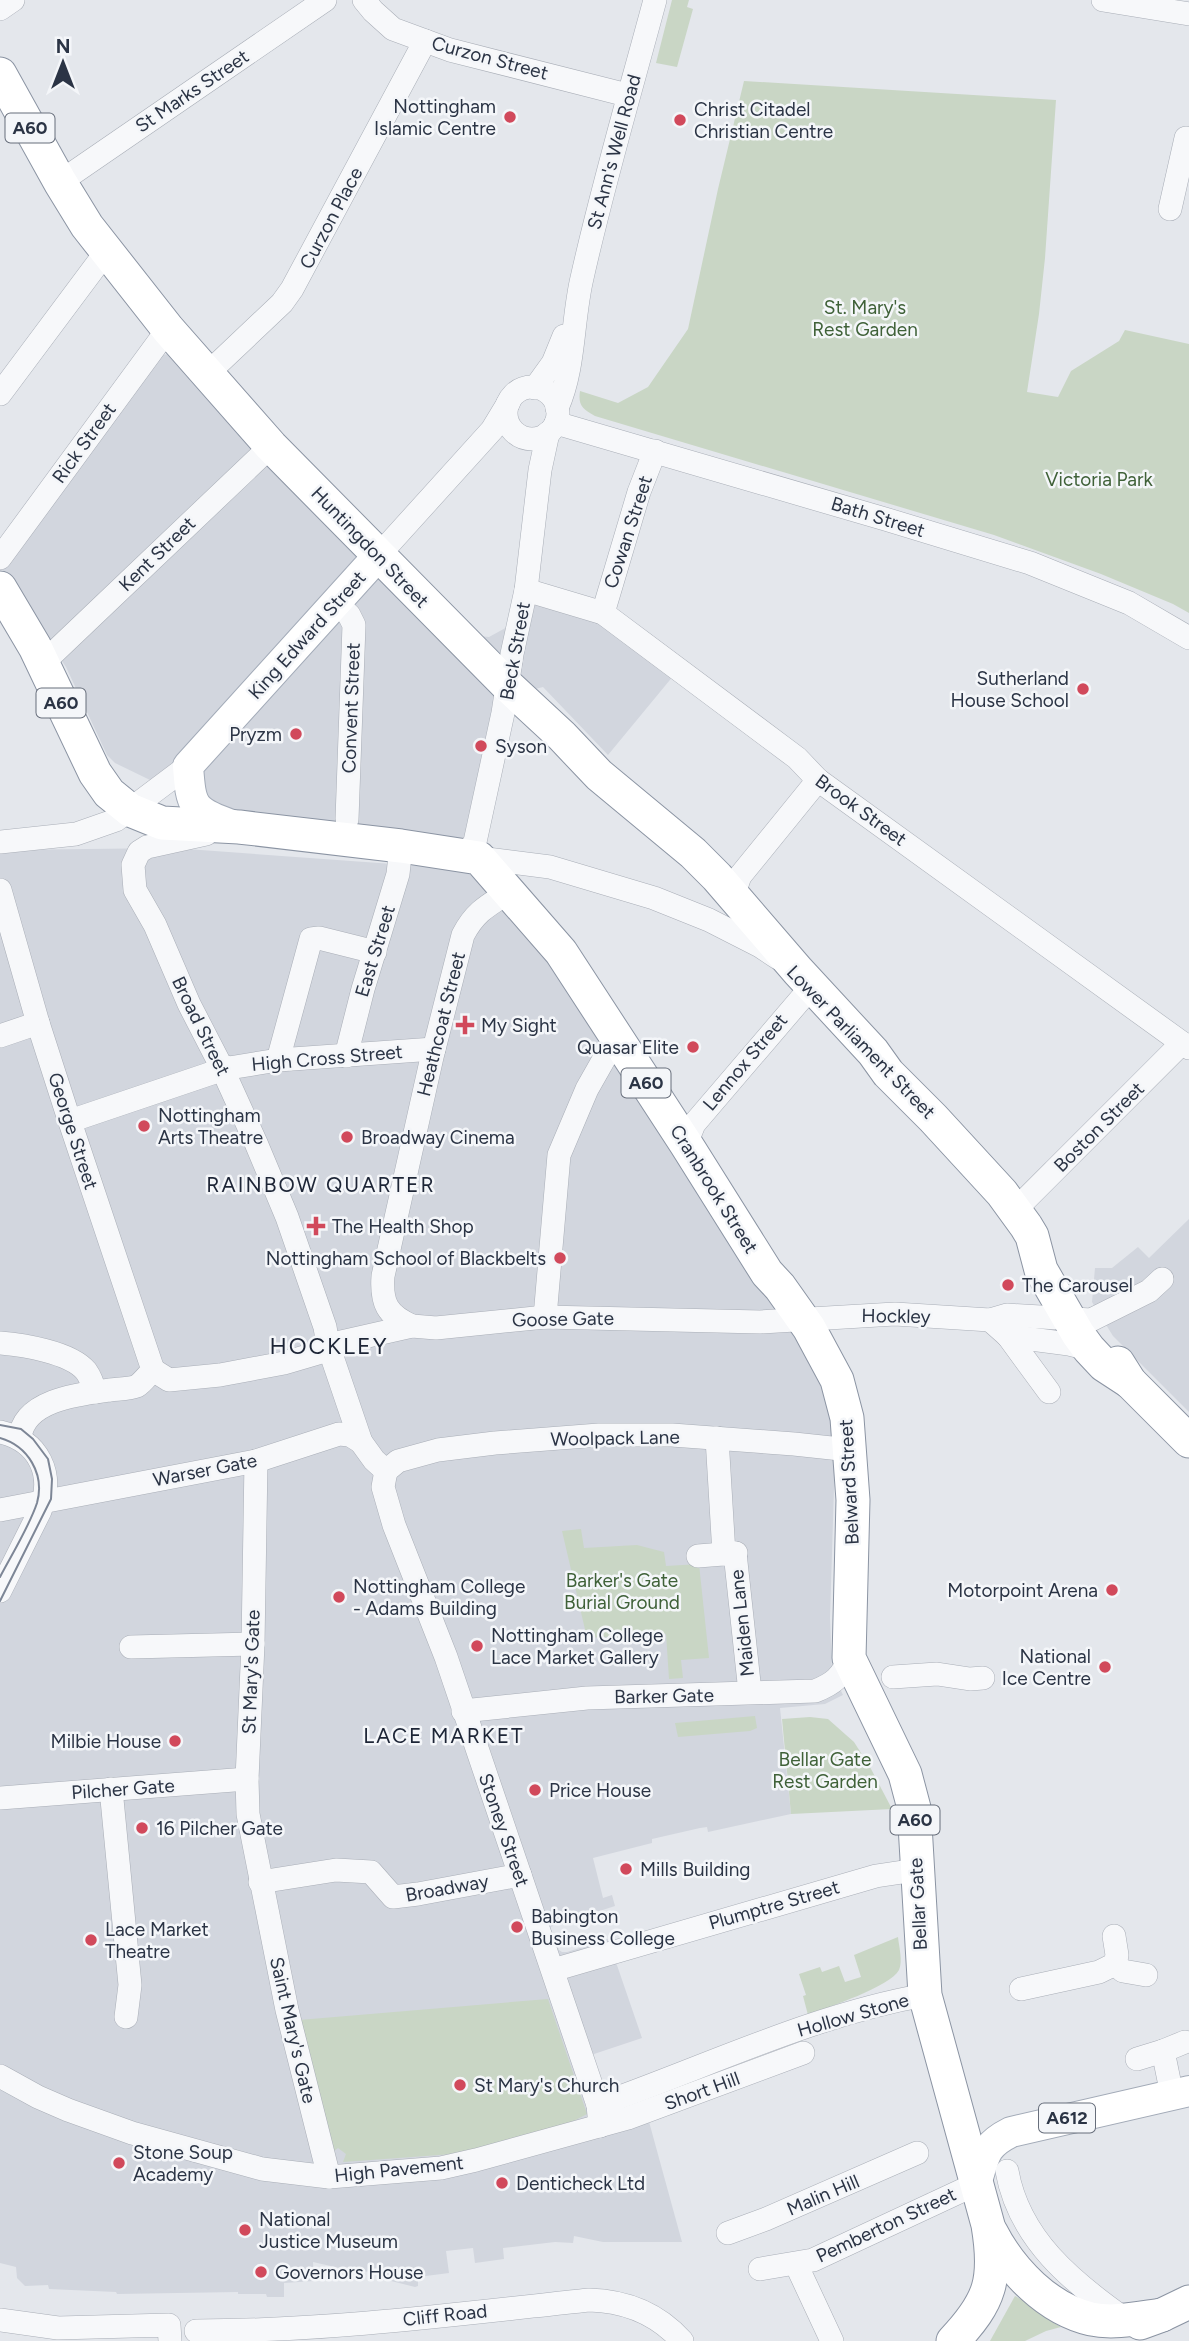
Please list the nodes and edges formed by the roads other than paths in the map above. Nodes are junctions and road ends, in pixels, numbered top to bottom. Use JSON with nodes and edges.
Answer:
{"nodes":[{"id":1,"x":13,"y":0,"type":"edge"},
{"id":2,"x":325,"y":0,"type":"edge"},
{"id":3,"x":364,"y":0,"type":"edge"},
{"id":4,"x":655,"y":0,"type":"edge"},
{"id":5,"x":1113,"y":1,"type":"edge"},
{"id":6,"x":0,"y":9,"type":"edge"},
{"id":7,"x":1189,"y":14,"type":"edge"},
{"id":8,"x":425,"y":41,"type":"junction"},
{"id":9,"x":0,"y":74,"type":"edge"},
{"id":10,"x":627,"y":95,"type":"junction"},
{"id":11,"x":1183,"y":137,"type":"edge"},
{"id":12,"x":60,"y":182,"type":"junction"},
{"id":13,"x":1170,"y":209,"type":"dead end"},
{"id":14,"x":106,"y":252,"type":"junction"},
{"id":15,"x":576,"y":305,"type":"junction"},
{"id":16,"x":168,"y":329,"type":"junction"},
{"id":17,"x":207,"y":373,"type":"junction"},
{"id":18,"x":535,"y":387,"type":"junction"},
{"id":19,"x":0,"y":394,"type":"edge"},
{"id":20,"x":509,"y":402,"type":"junction"},
{"id":21,"x":554,"y":422,"type":"junction"},
{"id":22,"x":271,"y":446,"type":"junction"},
{"id":23,"x":654,"y":451,"type":"junction"},
{"id":24,"x":379,"y":556,"type":"junction"},
{"id":25,"x":0,"y":558,"type":"edge"},
{"id":26,"x":0,"y":588,"type":"edge"},
{"id":27,"x":526,"y":590,"type":"junction"},
{"id":28,"x":335,"y":603,"type":"junction"},
{"id":29,"x":603,"y":613,"type":"junction"},
{"id":30,"x":1189,"y":638,"type":"edge"},
{"id":31,"x":43,"y":663,"type":"junction"},
{"id":32,"x":507,"y":685,"type":"junction"},
{"id":33,"x":188,"y":766,"type":"junction"},
{"id":34,"x":818,"y":780,"type":"junction"},
{"id":35,"x":102,"y":783,"type":"junction"},
{"id":36,"x":130,"y":810,"type":"junction"},
{"id":37,"x":346,"y":819,"type":"dead end"},
{"id":38,"x":239,"y":827,"type":"junction"},
{"id":39,"x":38,"y":839,"type":"junction"},
{"id":40,"x":0,"y":842,"type":"edge"},
{"id":41,"x":401,"y":846,"type":"junction"},
{"id":42,"x":467,"y":856,"type":"junction"},
{"id":43,"x":133,"y":865,"type":"joint"},
{"id":44,"x":0,"y":890,"type":"edge"},
{"id":45,"x":509,"y":892,"type":"junction"},
{"id":46,"x":733,"y":896,"type":"junction"},
{"id":47,"x":375,"y":952,"type":"junction"},
{"id":48,"x":805,"y":978,"type":"junction"},
{"id":49,"x":38,"y":1023,"type":"junction"},
{"id":50,"x":0,"y":1036,"type":"edge"},
{"id":51,"x":619,"y":1041,"type":"junction"},
{"id":52,"x":1186,"y":1045,"type":"edge"},
{"id":53,"x":434,"y":1049,"type":"junction"},
{"id":54,"x":346,"y":1056,"type":"junction"},
{"id":55,"x":278,"y":1060,"type":"junction"},
{"id":56,"x":221,"y":1066,"type":"junction"},
{"id":57,"x":69,"y":1121,"type":"junction"},
{"id":58,"x":687,"y":1144,"type":"junction"},
{"id":59,"x":1023,"y":1223,"type":"junction"},
{"id":60,"x":1162,"y":1279,"type":"dead end"},
{"id":61,"x":545,"y":1317,"type":"junction"},
{"id":62,"x":801,"y":1318,"type":"junction"},
{"id":63,"x":990,"y":1320,"type":"junction"},
{"id":64,"x":412,"y":1326,"type":"junction"},
{"id":65,"x":1083,"y":1329,"type":"junction"},
{"id":66,"x":1008,"y":1336,"type":"junction"},
{"id":67,"x":0,"y":1343,"type":"edge"},
{"id":68,"x":328,"y":1345,"type":"junction"},
{"id":69,"x":153,"y":1370,"type":"junction"},
{"id":70,"x":94,"y":1392,"type":"junction"},
{"id":71,"x":1049,"y":1392,"type":"dead end"},
{"id":72,"x":10,"y":1435,"type":"edge"},
{"id":73,"x":717,"y":1438,"type":"junction"},
{"id":74,"x":361,"y":1442,"type":"junction"},
{"id":75,"x":1184,"y":1443,"type":"edge"},
{"id":76,"x":850,"y":1450,"type":"junction"},
{"id":77,"x":256,"y":1461,"type":"junction"},
{"id":78,"x":386,"y":1471,"type":"junction"},
{"id":79,"x":44,"y":1501,"type":"junction"},
{"id":80,"x":0,"y":1510,"type":"edge"},
{"id":81,"x":734,"y":1553,"type":"junction"},
{"id":82,"x":698,"y":1556,"type":"dead end"},
{"id":83,"x":0,"y":1591,"type":"edge"},
{"id":84,"x":253,"y":1644,"type":"junction"},
{"id":85,"x":131,"y":1647,"type":"dead end"},
{"id":86,"x":849,"y":1658,"type":"junction"},
{"id":87,"x":893,"y":1676,"type":"dead end"},
{"id":88,"x":983,"y":1678,"type":"dead end"},
{"id":89,"x":750,"y":1692,"type":"junction"},
{"id":90,"x":463,"y":1712,"type":"junction"},
{"id":91,"x":247,"y":1779,"type":"junction"},
{"id":92,"x":111,"y":1789,"type":"junction"},
{"id":93,"x":0,"y":1798,"type":"edge"},
{"id":94,"x":916,"y":1870,"type":"junction"},
{"id":95,"x":520,"y":1875,"type":"junction"},
{"id":96,"x":260,"y":1882,"type":"junction"},
{"id":97,"x":1114,"y":1936,"type":"dead end"},
{"id":98,"x":1115,"y":1964,"type":"junction"},
{"id":99,"x":553,"y":1969,"type":"junction"},
{"id":100,"x":1146,"y":1975,"type":"dead end"},
{"id":101,"x":1021,"y":1989,"type":"dead end"},
{"id":102,"x":925,"y":1995,"type":"junction"},
{"id":103,"x":126,"y":2017,"type":"dead end"},
{"id":104,"x":1185,"y":2042,"type":"dead end"},
{"id":105,"x":1163,"y":2051,"type":"junction"},
{"id":106,"x":803,"y":2053,"type":"dead end"},
{"id":107,"x":1137,"y":2059,"type":"dead end"},
{"id":108,"x":0,"y":2076,"type":"edge"},
{"id":109,"x":1180,"y":2093,"type":"edge"},
{"id":110,"x":599,"y":2116,"type":"junction"},
{"id":111,"x":917,"y":2153,"type":"dead end"},
{"id":112,"x":1007,"y":2171,"type":"dead end"},
{"id":113,"x":329,"y":2177,"type":"junction"},
{"id":114,"x":976,"y":2184,"type":"junction"},
{"id":115,"x":988,"y":2225,"type":"junction"},
{"id":116,"x":728,"y":2233,"type":"dead end"},
{"id":117,"x":796,"y":2264,"type":"junction"},
{"id":118,"x":760,"y":2269,"type":"dead end"},
{"id":119,"x":1175,"y":2309,"type":"edge"},
{"id":120,"x":0,"y":2320,"type":"edge"},
{"id":121,"x":1126,"y":2320,"type":"junction"},
{"id":122,"x":196,"y":2331,"type":"dead end"},
{"id":123,"x":170,"y":2333,"type":"edge"},
{"id":124,"x":682,"y":2341,"type":"edge"},
{"id":125,"x":832,"y":2341,"type":"edge"},
{"id":126,"x":953,"y":2341,"type":"edge"},
{"id":127,"x":1083,"y":2341,"type":"edge"}],
"edges":[{"from":1,"to":6,"type":"street"},
{"from":2,"to":12,"type":"street","name":"St Marks Street"},
{"from":3,"to":8,"type":"street","name":"Curzon Street"},
{"from":4,"to":10,"type":"street","name":"St Ann's Well Road"},
{"from":5,"to":7,"type":"street"},
{"from":8,"to":10,"type":"street","name":"Curzon Street"},
{"from":8,"to":17,"type":"street","name":"Curzon Place"},
{"from":9,"to":12,"type":"highway","name":"Huntingdon Street","number":"A60"},
{"from":10,"to":15,"type":"street","name":"St Ann's Well Road"},
{"from":11,"to":13,"type":"street"},
{"from":12,"to":14,"type":"highway","name":"Huntingdon Street","number":"A60"},
{"from":14,"to":16,"type":"highway","name":"Huntingdon Street","number":"A60"},
{"from":14,"to":19,"type":"street"},
{"from":15,"to":18,"type":"street","name":"St Ann's Well Road"},
{"from":15,"to":21,"type":"street","name":"St Ann's Well Road"},
{"from":16,"to":17,"type":"highway","name":"Huntingdon Street","number":"A60"},
{"from":16,"to":25,"type":"street","name":"Rick Street"},
{"from":17,"to":22,"type":"highway","name":"Huntingdon Street","number":"A60"},
{"from":18,"to":20,"type":"street"},
{"from":18,"to":21,"type":"street"},
{"from":20,"to":21,"type":"street"},
{"from":20,"to":24,"type":"street","name":"King Edward Street"},
{"from":21,"to":23,"type":"street","name":"Bath Street"},
{"from":21,"to":27,"type":"street","name":"Beck Street"},
{"from":22,"to":24,"type":"highway","name":"Huntingdon Street","number":"A60"},
{"from":22,"to":31,"type":"street","name":"Kent Street"},
{"from":23,"to":29,"type":"street","name":"Cowan Street"},
{"from":23,"to":30,"type":"street","name":"Bath Street"},
{"from":24,"to":28,"type":"main road","name":"King Edward Street"},
{"from":24,"to":32,"type":"highway","name":"Huntingdon Street","number":"A60"},
{"from":26,"to":31,"type":"highway","number":"A60"},
{"from":27,"to":29,"type":"street","name":"Brook Street"},
{"from":27,"to":32,"type":"street","name":"Beck Street"},
{"from":28,"to":33,"type":"main road","name":"King Edward Street"},
{"from":28,"to":37,"type":"street","name":"Convent Street"},
{"from":29,"to":34,"type":"street","name":"Brook Street"},
{"from":31,"to":35,"type":"highway","number":"A60"},
{"from":32,"to":42,"type":"street","name":"Beck Street"},
{"from":32,"to":46,"type":"highway","name":"Huntingdon Street","number":"A60"},
{"from":33,"to":36,"type":"street"},
{"from":33,"to":38,"type":"main road"},
{"from":34,"to":46,"type":"street"},
{"from":34,"to":52,"type":"street","name":"Brook Street"},
{"from":35,"to":36,"type":"highway","number":"A60"},
{"from":35,"to":39,"type":"street"},
{"from":36,"to":38,"type":"highway","name":"Lower Parliament Street","number":"A60"},
{"from":36,"to":39,"type":"street"},
{"from":38,"to":41,"type":"highway","name":"Lower Parliament Street","number":"A60"},
{"from":38,"to":43,"type":"street","name":"Lower Parliament Street"},
{"from":39,"to":40,"type":"street"},
{"from":41,"to":42,"type":"highway","name":"Lower Parliament Street","number":"A60"},
{"from":41,"to":47,"type":"street","name":"East Street"},
{"from":42,"to":45,"type":"highway","name":"Cranbrook Street","number":"A60"},
{"from":42,"to":48,"type":"street","name":"Lower Parliament Street"},
{"from":43,"to":56,"type":"street","name":"Broad Street"},
{"from":44,"to":49,"type":"street","name":"George Street"},
{"from":45,"to":51,"type":"highway","name":"Cranbrook Street","number":"A60"},
{"from":45,"to":53,"type":"street","name":"Heathcoat Street"},
{"from":46,"to":48,"type":"highway","name":"Huntingdon Street","number":"A60"},
{"from":47,"to":54,"type":"street","name":"East Street"},
{"from":47,"to":55,"type":"street"},
{"from":48,"to":58,"type":"street","name":"Lennox Street"},
{"from":48,"to":59,"type":"highway","name":"Lower Parliament Street","number":"A60"},
{"from":49,"to":50,"type":"street"},
{"from":49,"to":57,"type":"street","name":"George Street"},
{"from":51,"to":58,"type":"highway","name":"Cranbrook Street","number":"A60"},
{"from":51,"to":61,"type":"street"},
{"from":52,"to":59,"type":"street","name":"Boston Street"},
{"from":53,"to":54,"type":"street","name":"High Cross Street"},
{"from":53,"to":64,"type":"street","name":"Heathcoat Street"},
{"from":54,"to":55,"type":"street","name":"High Cross Street"},
{"from":55,"to":56,"type":"street","name":"High Cross Street"},
{"from":56,"to":57,"type":"street"},
{"from":56,"to":68,"type":"street","name":"Broad Street"},
{"from":57,"to":69,"type":"street","name":"George Street"},
{"from":58,"to":62,"type":"highway","name":"Cranbrook Street","number":"A60"},
{"from":59,"to":65,"type":"highway","name":"Lower Parliament Street","number":"A60"},
{"from":60,"to":65,"type":"street"},
{"from":61,"to":62,"type":"street","name":"Goose Gate"},
{"from":61,"to":64,"type":"street","name":"Goose Gate"},
{"from":62,"to":63,"type":"street","name":"Hockley"},
{"from":62,"to":76,"type":"highway","name":"Belward Street","number":"A60"},
{"from":63,"to":65,"type":"street","name":"Hockley"},
{"from":63,"to":66,"type":"street"},
{"from":64,"to":68,"type":"street","name":"Goose Gate"},
{"from":65,"to":66,"type":"street"},
{"from":65,"to":75,"type":"highway","name":"Lower Parliament Street","number":"A60"},
{"from":66,"to":71,"type":"street"},
{"from":67,"to":70,"type":"street"},
{"from":68,"to":69,"type":"street","name":"Goose Gate"},
{"from":68,"to":74,"type":"street"},
{"from":69,"to":70,"type":"street"},
{"from":70,"to":72,"type":"street"},
{"from":72,"to":79,"type":"street"},
{"from":73,"to":76,"type":"street","name":"Woolpack Lane"},
{"from":73,"to":78,"type":"street","name":"Woolpack Lane"},
{"from":73,"to":81,"type":"street","name":"Maiden Lane"},
{"from":74,"to":77,"type":"street","name":"Warser Gate"},
{"from":74,"to":78,"type":"street"},
{"from":76,"to":86,"type":"highway","name":"Belward Street","number":"A60"},
{"from":77,"to":79,"type":"street","name":"Warser Gate"},
{"from":77,"to":84,"type":"street","name":"St Mary's Gate"},
{"from":78,"to":90,"type":"street","name":"Stoney Street"},
{"from":79,"to":80,"type":"street","name":"Warser Gate"},
{"from":79,"to":83,"type":"street"},
{"from":81,"to":82,"type":"street","name":"Maiden Lane"},
{"from":81,"to":89,"type":"street","name":"Maiden Lane"},
{"from":84,"to":85,"type":"street"},
{"from":84,"to":91,"type":"street","name":"St Mary's Gate"},
{"from":86,"to":89,"type":"street","name":"Barker Gate"},
{"from":86,"to":94,"type":"highway","name":"Bellar Gate","number":"A60"},
{"from":87,"to":88,"type":"street"},
{"from":89,"to":90,"type":"street","name":"Barker Gate"},
{"from":90,"to":95,"type":"street","name":"Stoney Street"},
{"from":91,"to":92,"type":"street","name":"Pilcher Gate"},
{"from":91,"to":96,"type":"street","name":"St Mary's Gate"},
{"from":92,"to":93,"type":"street","name":"Pilcher Gate"},
{"from":92,"to":103,"type":"street"},
{"from":94,"to":99,"type":"street","name":"Plumptre Street"},
{"from":94,"to":102,"type":"highway","name":"Bellar Gate","number":"A60"},
{"from":95,"to":96,"type":"street","name":"Broadway"},
{"from":95,"to":99,"type":"street","name":"Stoney Street"},
{"from":96,"to":113,"type":"street","name":"Saint Mary's Gate"},
{"from":97,"to":98,"type":"street"},
{"from":98,"to":100,"type":"street"},
{"from":98,"to":101,"type":"street"},
{"from":99,"to":110,"type":"street","name":"Stoney Street"},
{"from":102,"to":110,"type":"street","name":"Hollow Stone"},
{"from":102,"to":114,"type":"highway","name":"Hollow Stone","number":"A60"},
{"from":104,"to":105,"type":"street"},
{"from":105,"to":107,"type":"street"},
{"from":105,"to":109,"type":"street"},
{"from":106,"to":110,"type":"street","name":"Short Hill"},
{"from":108,"to":113,"type":"street","name":"High Pavement"},
{"from":109,"to":114,"type":"main road","number":"A612"},
{"from":110,"to":113,"type":"street","name":"High Pavement"},
{"from":111,"to":116,"type":"street","name":"Malin Hill"},
{"from":112,"to":121,"type":"street"},
{"from":114,"to":115,"type":"highway","number":"A60"},
{"from":114,"to":117,"type":"street","name":"Pemberton Street"},
{"from":115,"to":121,"type":"highway"},
{"from":115,"to":126,"type":"highway","number":"A60"},
{"from":117,"to":118,"type":"street","name":"Pemberton Street"},
{"from":117,"to":125,"type":"street","name":"Pemberton Street"},
{"from":119,"to":121,"type":"highway"},
{"from":119,"to":127,"type":"highway"},
{"from":120,"to":123,"type":"street"},
{"from":122,"to":124,"type":"street","name":"Cliff Road"}]}
